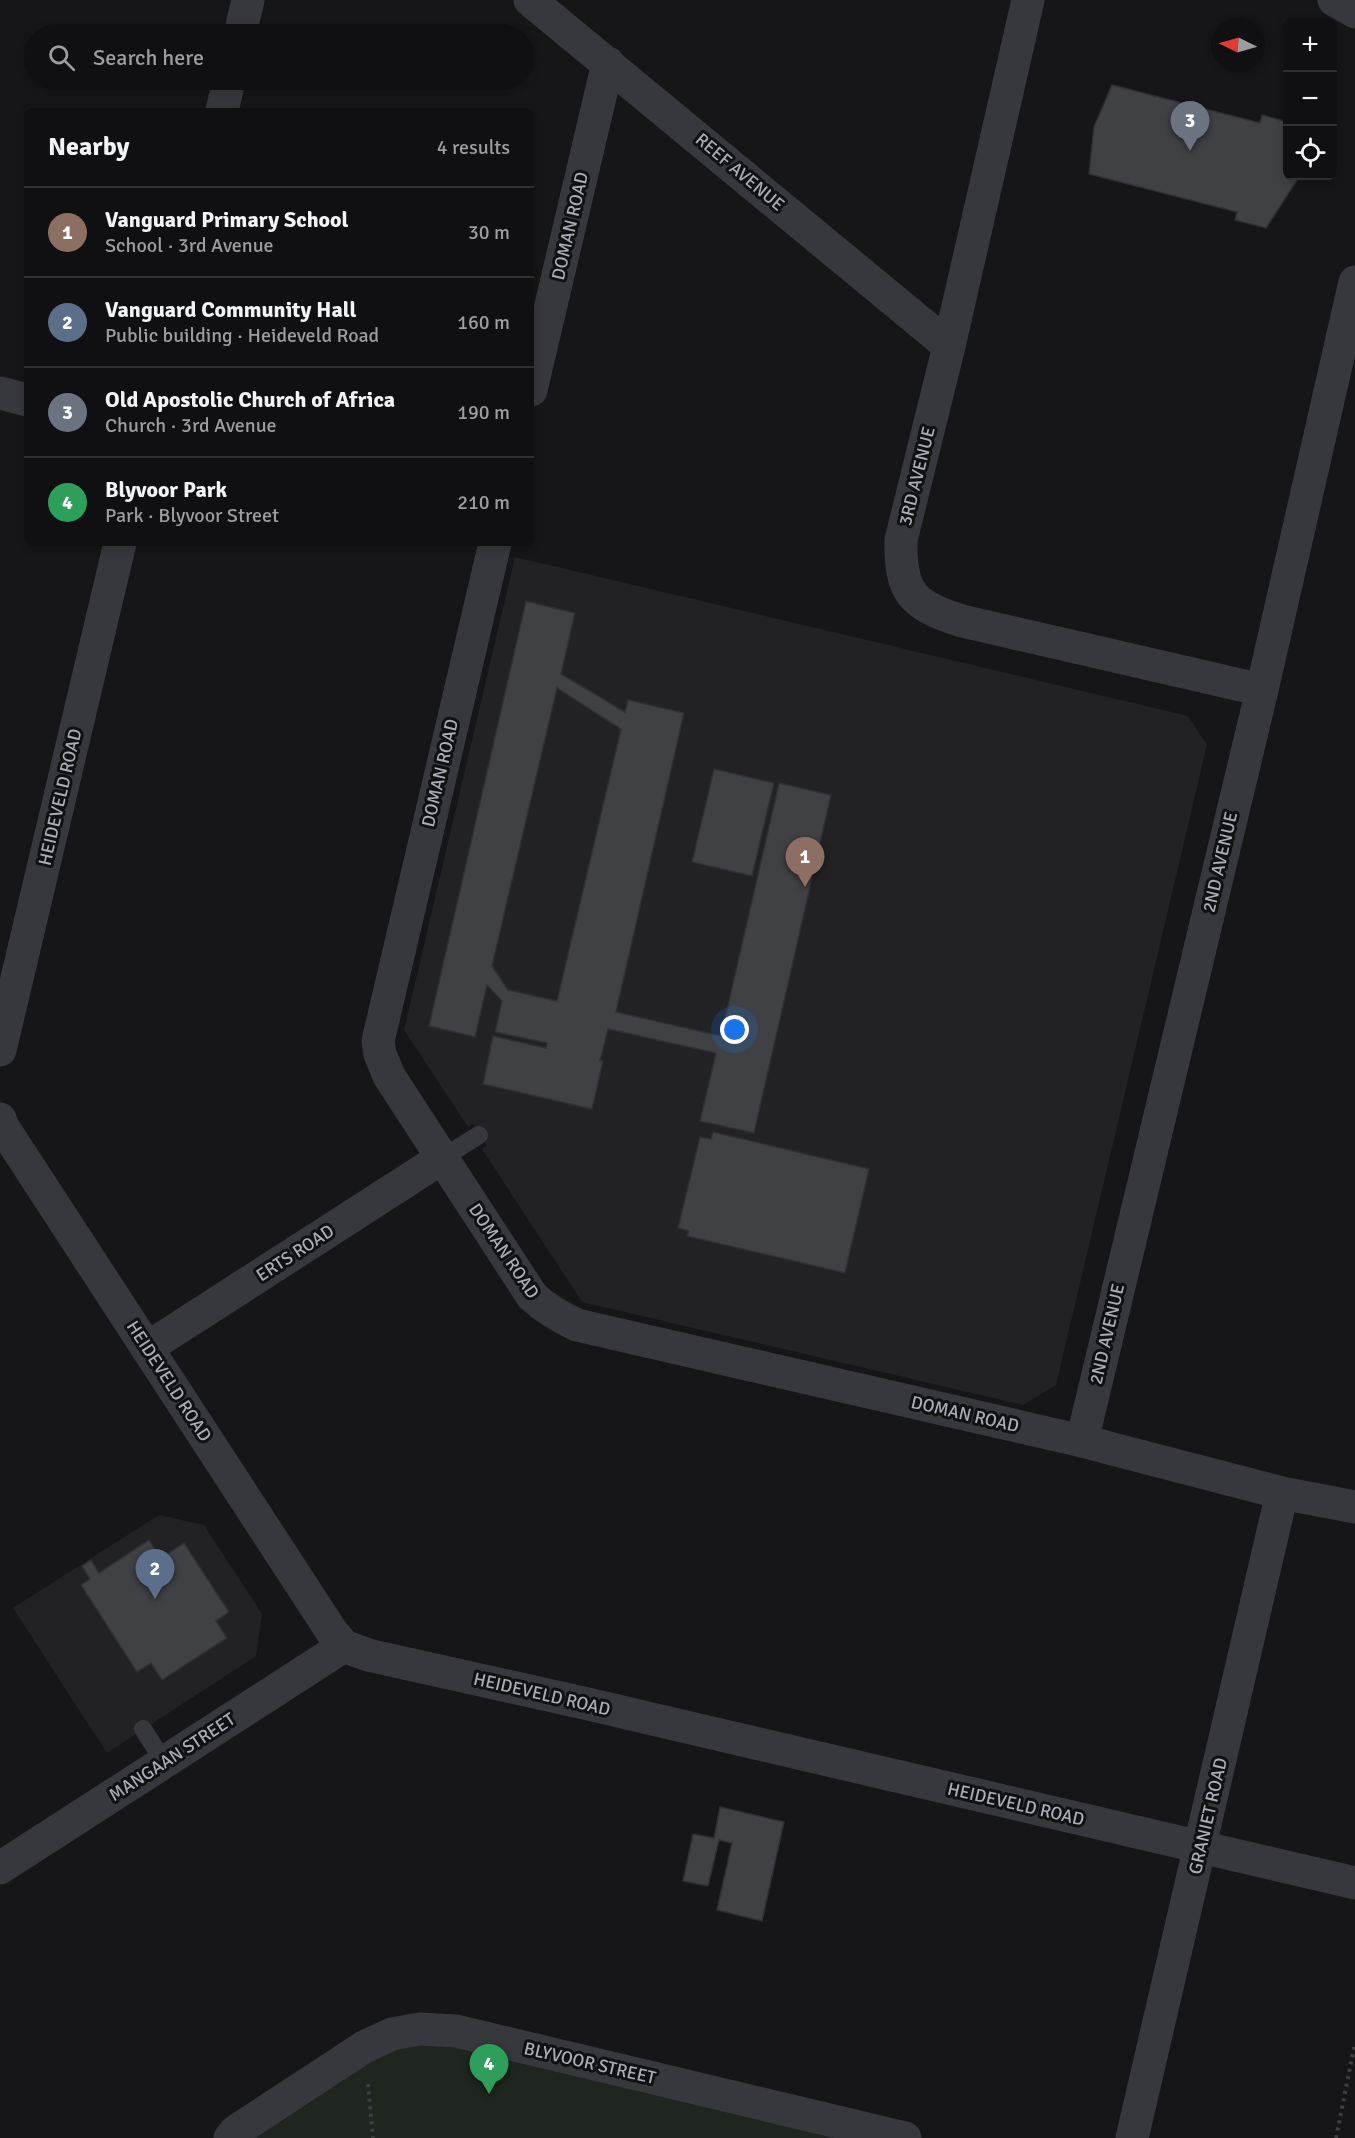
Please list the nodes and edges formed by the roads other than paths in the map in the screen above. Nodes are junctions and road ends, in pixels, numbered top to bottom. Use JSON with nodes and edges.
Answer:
{"nodes":[{"id":1,"x":248,"y":0,"type":"edge"},
{"id":2,"x":530,"y":0,"type":"edge"},
{"id":3,"x":1028,"y":0,"type":"edge"},
{"id":4,"x":1334,"y":0,"type":"edge"},
{"id":5,"x":1355,"y":12,"type":"edge"},
{"id":6,"x":242,"y":24,"type":"edge"},
{"id":7,"x":608,"y":63,"type":"junction"},
{"id":8,"x":227,"y":90,"type":"edge"},
{"id":9,"x":223,"y":108,"type":"edge"},
{"id":10,"x":1355,"y":282,"type":"edge"},
{"id":11,"x":949,"y":346,"type":"junction"},
{"id":12,"x":534,"y":377,"type":"edge"},
{"id":13,"x":0,"y":393,"type":"edge"},
{"id":14,"x":24,"y":399,"type":"edge"},
{"id":15,"x":119,"y":546,"type":"edge"},
{"id":16,"x":494,"y":546,"type":"edge"},
{"id":17,"x":1262,"y":690,"type":"junction"},
{"id":18,"x":0,"y":1050,"type":"edge"},
{"id":19,"x":0,"y":1119,"type":"edge"},
{"id":20,"x":479,"y":1135,"type":"dead end"},
{"id":21,"x":442,"y":1158,"type":"junction"},
{"id":22,"x":147,"y":1348,"type":"junction"},
{"id":23,"x":1082,"y":1441,"type":"junction"},
{"id":24,"x":1282,"y":1493,"type":"junction"},
{"id":25,"x":1355,"y":1508,"type":"edge"},
{"id":26,"x":344,"y":1646,"type":"junction"},
{"id":27,"x":143,"y":1729,"type":"dead end"},
{"id":28,"x":164,"y":1762,"type":"junction"},
{"id":29,"x":1200,"y":1848,"type":"junction"},
{"id":30,"x":0,"y":1868,"type":"edge"},
{"id":31,"x":1355,"y":1883,"type":"edge"},
{"id":32,"x":230,"y":2138,"type":"edge"},
{"id":33,"x":905,"y":2138,"type":"edge"},
{"id":34,"x":1132,"y":2138,"type":"edge"}],
"edges":[{"from":1,"to":6,"type":"street"},
{"from":2,"to":7,"type":"street","name":"REEF AVENUE"},
{"from":3,"to":11,"type":"street","name":"3RD AVENUE"},
{"from":4,"to":5,"type":"street"},
{"from":7,"to":11,"type":"street","name":"REEF AVENUE"},
{"from":7,"to":12,"type":"street","name":"DOMAN ROAD"},
{"from":8,"to":9,"type":"street"},
{"from":10,"to":17,"type":"street","name":"2ND AVENUE"},
{"from":11,"to":17,"type":"street","name":"3RD AVENUE"},
{"from":13,"to":14,"type":"street"},
{"from":15,"to":18,"type":"street","name":"HEIDEVELD ROAD"},
{"from":16,"to":21,"type":"street","name":"DOMAN ROAD"},
{"from":17,"to":23,"type":"street","name":"2ND AVENUE"},
{"from":19,"to":22,"type":"street","name":"HEIDEVELD ROAD"},
{"from":20,"to":21,"type":"lane"},
{"from":21,"to":22,"type":"street","name":"ERTS ROAD"},
{"from":21,"to":23,"type":"street","name":"DOMAN ROAD"},
{"from":22,"to":26,"type":"street","name":"HEIDEVELD ROAD"},
{"from":23,"to":24,"type":"street","name":"DOMAN ROAD"},
{"from":24,"to":25,"type":"street","name":"DOMAN ROAD"},
{"from":24,"to":29,"type":"street","name":"GRANIET ROAD"},
{"from":26,"to":28,"type":"street","name":"MANGAAN STREET"},
{"from":26,"to":29,"type":"street","name":"HEIDEVELD ROAD"},
{"from":27,"to":28,"type":"lane"},
{"from":28,"to":30,"type":"street","name":"MANGAAN STREET"},
{"from":29,"to":31,"type":"street","name":"HEIDEVELD ROAD"},
{"from":29,"to":34,"type":"street","name":"GRANIET ROAD"},
{"from":32,"to":33,"type":"street","name":"BLYVOOR STREET"}]}
